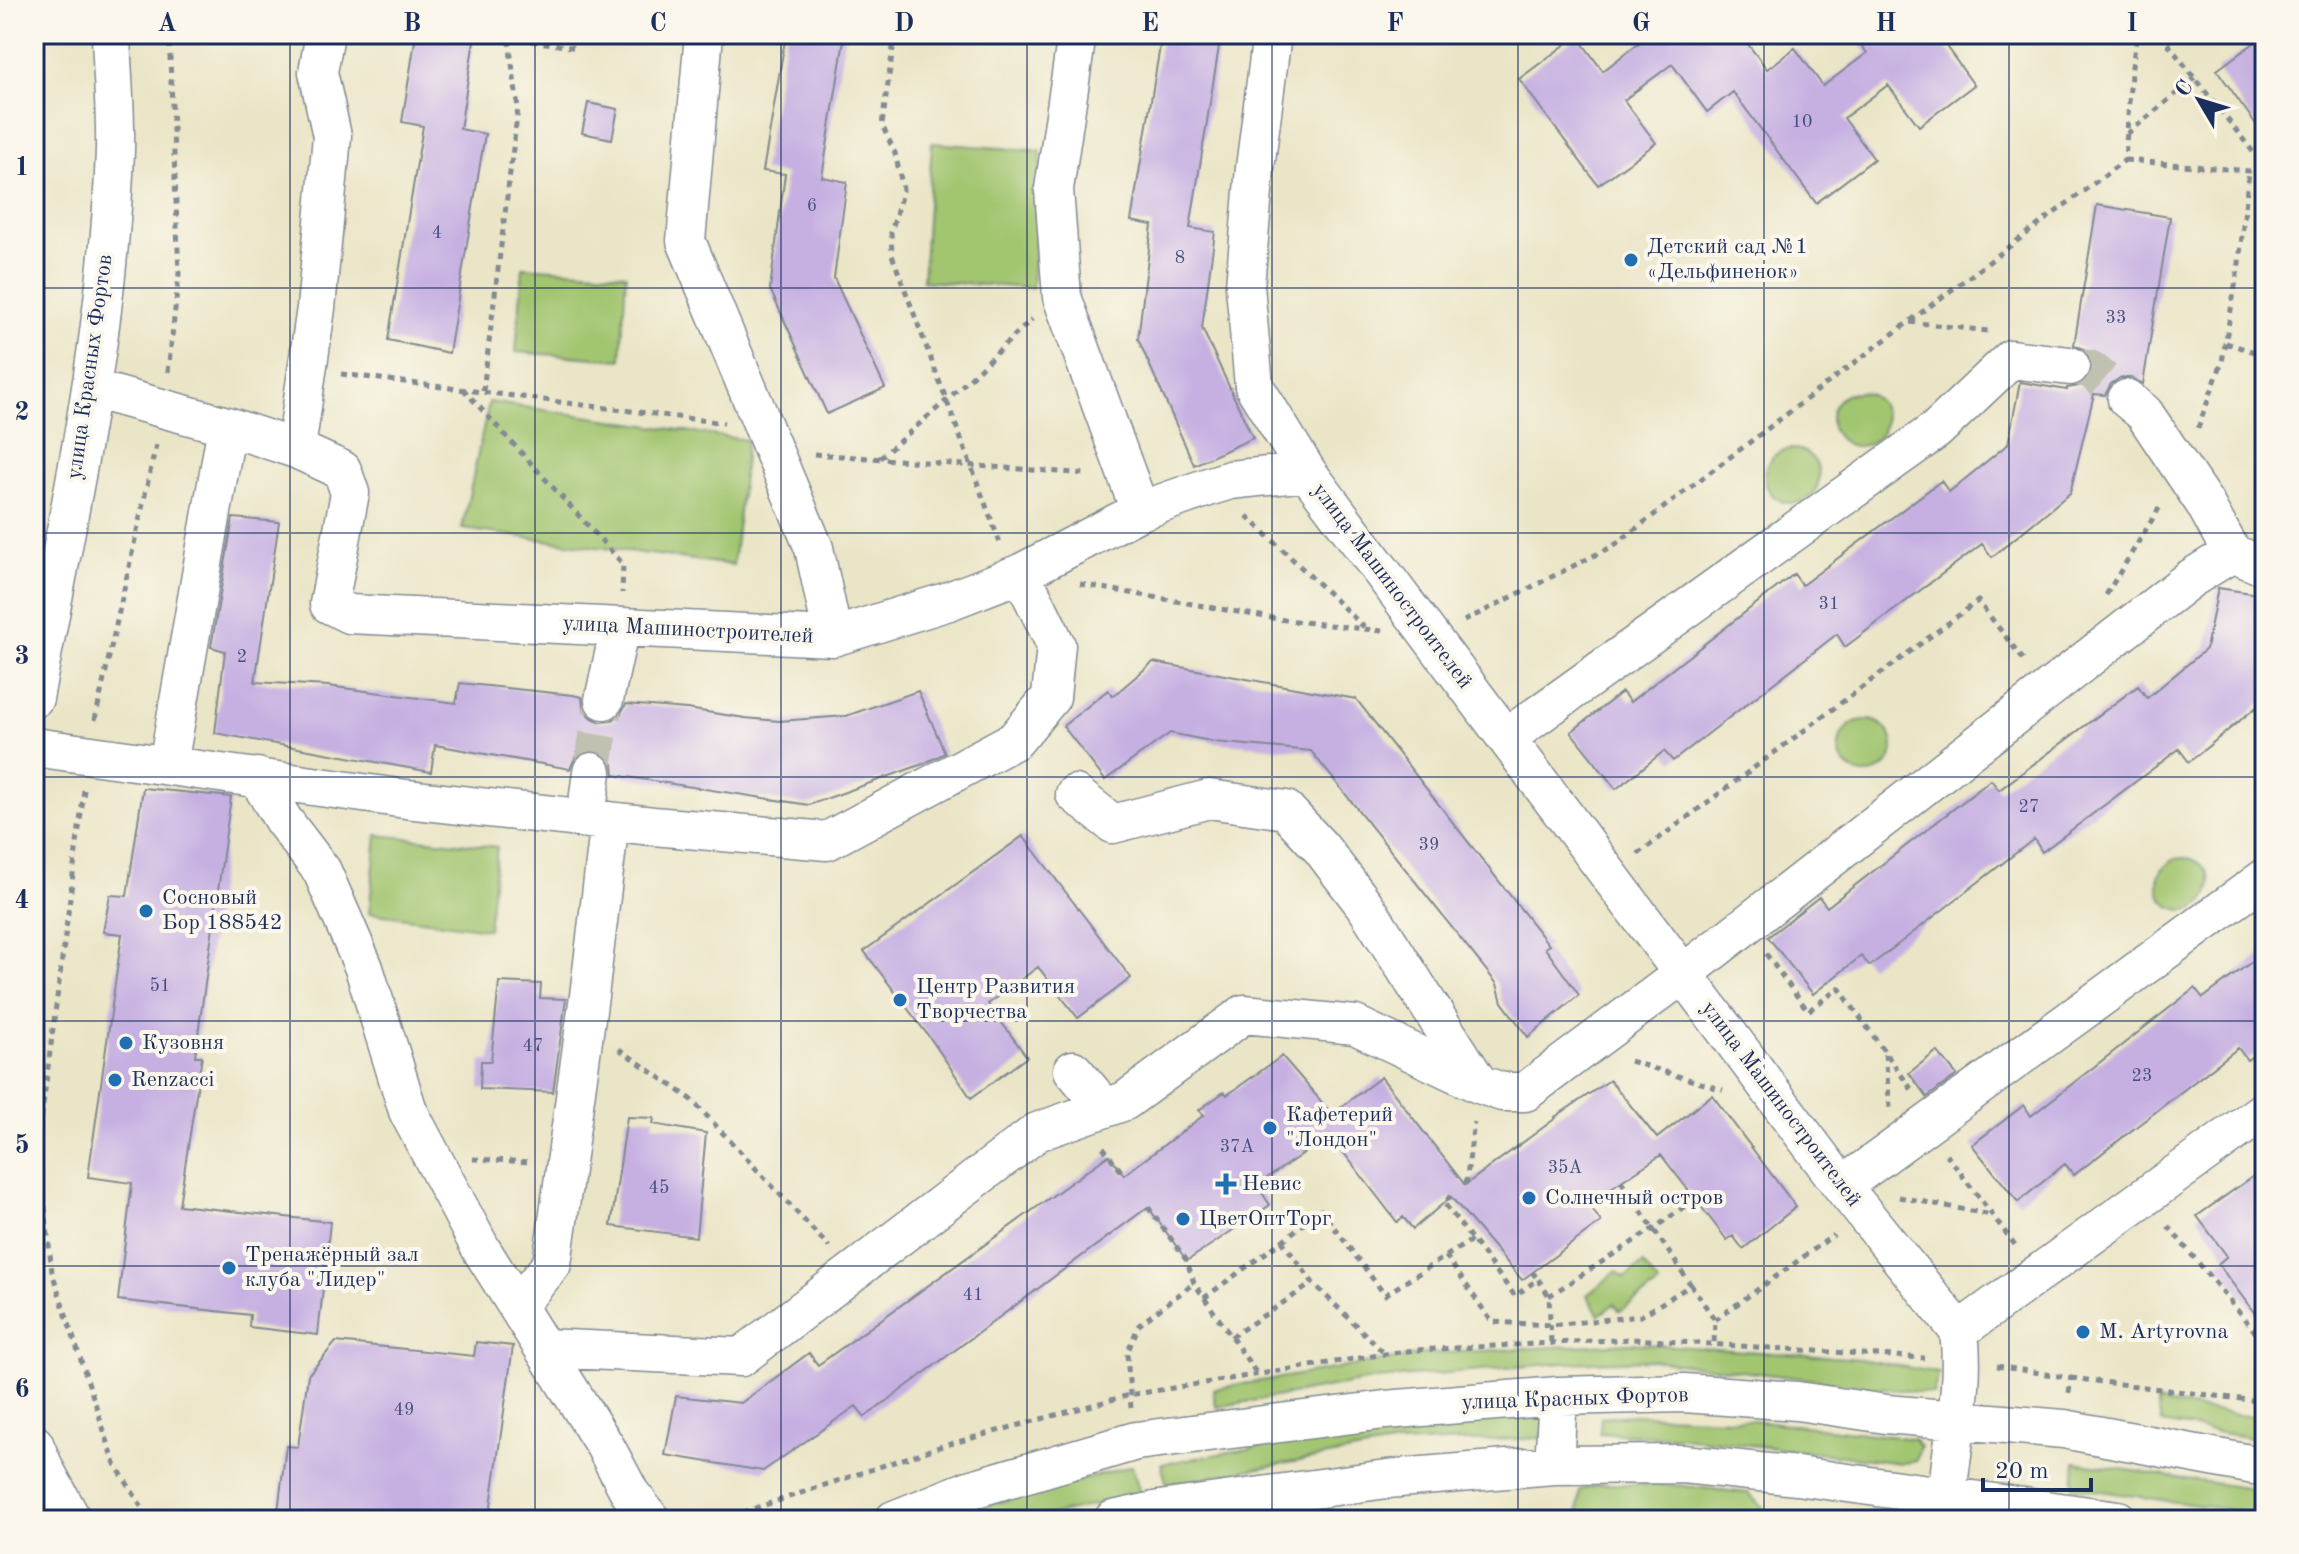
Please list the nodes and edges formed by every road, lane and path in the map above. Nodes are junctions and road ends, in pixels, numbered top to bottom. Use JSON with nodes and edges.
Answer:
{"nodes":[{"id":1,"x":111,"y":34,"type":"edge"},
{"id":2,"x":325,"y":34,"type":"edge"},
{"id":3,"x":704,"y":34,"type":"edge"},
{"id":4,"x":895,"y":34,"type":"edge"},
{"id":5,"x":1077,"y":34,"type":"edge"},
{"id":6,"x":1272,"y":34,"type":"edge"},
{"id":7,"x":2137,"y":34,"type":"edge"},
{"id":8,"x":2160,"y":34,"type":"edge"},
{"id":9,"x":508,"y":35,"type":"edge"},
{"id":10,"x":577,"y":48,"type":"dead end"},
{"id":11,"x":2195,"y":78,"type":"junction"},
{"id":12,"x":2127,"y":135,"type":"junction"},
{"id":13,"x":2125,"y":160,"type":"junction"},
{"id":14,"x":2265,"y":167,"type":"edge"},
{"id":15,"x":2249,"y":171,"type":"junction"},
{"id":16,"x":1062,"y":290,"type":"junction"},
{"id":17,"x":1909,"y":322,"type":"junction"},
{"id":18,"x":2226,"y":343,"type":"junction"},
{"id":19,"x":2265,"y":355,"type":"edge"},
{"id":20,"x":2011,"y":359,"type":"junction"},
{"id":21,"x":2070,"y":366,"type":"tunnel mouth"},
{"id":22,"x":307,"y":369,"type":"junction"},
{"id":23,"x":462,"y":388,"type":"junction"},
{"id":24,"x":92,"y":389,"type":"junction"},
{"id":25,"x":483,"y":391,"type":"junction"},
{"id":26,"x":2127,"y":399,"type":"tunnel mouth"},
{"id":27,"x":947,"y":400,"type":"junction"},
{"id":28,"x":227,"y":426,"type":"junction"},
{"id":29,"x":769,"y":440,"type":"junction"},
{"id":30,"x":296,"y":449,"type":"junction"},
{"id":31,"x":879,"y":459,"type":"junction"},
{"id":32,"x":971,"y":466,"type":"junction"},
{"id":33,"x":2183,"y":470,"type":"junction"},
{"id":34,"x":1307,"y":472,"type":"junction"},
{"id":35,"x":1088,"y":474,"type":"dead end"},
{"id":36,"x":1214,"y":485,"type":"junction"},
{"id":37,"x":1140,"y":511,"type":"junction"},
{"id":38,"x":2248,"y":560,"type":"edge"},
{"id":39,"x":1017,"y":575,"type":"junction"},
{"id":40,"x":2103,"y":600,"type":"dead end"},
{"id":41,"x":620,"y":627,"type":"junction"},
{"id":42,"x":1366,"y":629,"type":"junction"},
{"id":43,"x":833,"y":637,"type":"junction"},
{"id":44,"x":1430,"y":637,"type":"junction"},
{"id":45,"x":2047,"y":690,"type":"junction"},
{"id":46,"x":34,"y":698,"type":"edge"},
{"id":47,"x":604,"y":700,"type":"tunnel mouth"},
{"id":48,"x":96,"y":716,"type":"dead end"},
{"id":49,"x":1506,"y":738,"type":"junction"},
{"id":50,"x":34,"y":747,"type":"edge"},
{"id":51,"x":90,"y":753,"type":"junction"},
{"id":52,"x":168,"y":765,"type":"junction"},
{"id":53,"x":592,"y":772,"type":"tunnel mouth"},
{"id":54,"x":257,"y":777,"type":"junction"},
{"id":55,"x":1076,"y":806,"type":"dead end"},
{"id":56,"x":598,"y":820,"type":"junction"},
{"id":57,"x":1610,"y":876,"type":"junction"},
{"id":58,"x":2265,"y":878,"type":"edge"},
{"id":59,"x":1746,"y":925,"type":"junction"},
{"id":60,"x":1683,"y":974,"type":"junction"},
{"id":61,"x":585,"y":1026,"type":"junction"},
{"id":62,"x":1885,"y":1054,"type":"junction"},
{"id":63,"x":1625,"y":1060,"type":"dead end"},
{"id":64,"x":1073,"y":1070,"type":"dead end"},
{"id":65,"x":1479,"y":1084,"type":"junction"},
{"id":66,"x":1727,"y":1091,"type":"dead end"},
{"id":67,"x":1105,"y":1108,"type":"junction"},
{"id":68,"x":2265,"y":1110,"type":"edge"},
{"id":69,"x":1929,"y":1123,"type":"junction"},
{"id":70,"x":1894,"y":1148,"type":"junction"},
{"id":71,"x":432,"y":1156,"type":"junction"},
{"id":72,"x":565,"y":1164,"type":"junction"},
{"id":73,"x":1621,"y":1181,"type":"dead end"},
{"id":74,"x":1466,"y":1184,"type":"dead end"},
{"id":75,"x":1842,"y":1186,"type":"junction"},
{"id":76,"x":1451,"y":1196,"type":"dead end"},
{"id":77,"x":2145,"y":1197,"type":"junction"},
{"id":78,"x":1695,"y":1199,"type":"dead end"},
{"id":79,"x":1148,"y":1207,"type":"dead end"},
{"id":80,"x":1993,"y":1216,"type":"junction"},
{"id":81,"x":1653,"y":1229,"type":"junction"},
{"id":82,"x":1835,"y":1234,"type":"dead end"},
{"id":83,"x":1472,"y":1240,"type":"junction"},
{"id":84,"x":1282,"y":1241,"type":"junction"},
{"id":85,"x":1446,"y":1256,"type":"junction"},
{"id":86,"x":852,"y":1271,"type":"junction"},
{"id":87,"x":1532,"y":1272,"type":"dead end"},
{"id":88,"x":2037,"y":1275,"type":"junction"},
{"id":89,"x":1538,"y":1279,"type":"junction"},
{"id":90,"x":1194,"y":1283,"type":"junction"},
{"id":91,"x":1313,"y":1283,"type":"junction"},
{"id":92,"x":1691,"y":1285,"type":"junction"},
{"id":93,"x":1549,"y":1296,"type":"junction"},
{"id":94,"x":1204,"y":1298,"type":"junction"},
{"id":95,"x":517,"y":1306,"type":"junction"},
{"id":96,"x":1715,"y":1320,"type":"junction"},
{"id":97,"x":1551,"y":1325,"type":"junction"},
{"id":98,"x":1959,"y":1331,"type":"junction"},
{"id":99,"x":1231,"y":1337,"type":"junction"},
{"id":100,"x":1551,"y":1343,"type":"dead end"},
{"id":101,"x":1714,"y":1344,"type":"dead end"},
{"id":102,"x":2265,"y":1344,"type":"edge"},
{"id":103,"x":544,"y":1348,"type":"junction"},
{"id":104,"x":1385,"y":1354,"type":"dead end"},
{"id":105,"x":1257,"y":1374,"type":"dead end"},
{"id":106,"x":2071,"y":1378,"type":"dead end"},
{"id":107,"x":1129,"y":1395,"type":"dead end"},
{"id":108,"x":1558,"y":1396,"type":"junction"},
{"id":109,"x":2265,"y":1402,"type":"edge"},
{"id":110,"x":1956,"y":1421,"type":"junction"},
{"id":111,"x":34,"y":1444,"type":"edge"},
{"id":112,"x":1554,"y":1465,"type":"junction"},
{"id":113,"x":2265,"y":1467,"type":"edge"},
{"id":114,"x":1282,"y":1506,"type":"edge"},
{"id":115,"x":1946,"y":1508,"type":"edge"},
{"id":116,"x":72,"y":1520,"type":"edge"},
{"id":117,"x":150,"y":1520,"type":"edge"},
{"id":118,"x":651,"y":1520,"type":"edge"},
{"id":119,"x":894,"y":1520,"type":"edge"},
{"id":120,"x":1113,"y":1520,"type":"edge"},
{"id":121,"x":2118,"y":1520,"type":"edge"}],
"edges":[{"from":1,"to":24,"type":"street","name":"улица Красных Фортов"},
{"from":2,"to":22,"type":"street"},
{"from":3,"to":29,"type":"street"},
{"from":4,"to":27,"type":"path"},
{"from":5,"to":16,"type":"street"},
{"from":6,"to":34,"type":"street"},
{"from":7,"to":12,"type":"path"},
{"from":8,"to":11,"type":"path"},
{"from":9,"to":10,"type":"path"},
{"from":9,"to":25,"type":"path"},
{"from":11,"to":12,"type":"path"},
{"from":11,"to":14,"type":"path"},
{"from":12,"to":13,"type":"path"},
{"from":13,"to":15,"type":"path"},
{"from":13,"to":17,"type":"path"},
{"from":14,"to":15,"type":"path"},
{"from":15,"to":18,"type":"path"},
{"from":16,"to":27,"type":"path"},
{"from":16,"to":37,"type":"street"},
{"from":17,"to":20,"type":"path"},
{"from":17,"to":44,"type":"path"},
{"from":18,"to":19,"type":"path"},
{"from":18,"to":33,"type":"path"},
{"from":20,"to":21,"type":"street"},
{"from":20,"to":49,"type":"street"},
{"from":22,"to":23,"type":"path"},
{"from":22,"to":30,"type":"street"},
{"from":23,"to":25,"type":"path"},
{"from":23,"to":41,"type":"path"},
{"from":24,"to":28,"type":"street","name":"улица Машиностроителей"},
{"from":24,"to":46,"type":"street","name":"улица Красных Фортов"},
{"from":25,"to":29,"type":"path"},
{"from":26,"to":33,"type":"street"},
{"from":27,"to":31,"type":"path"},
{"from":27,"to":32,"type":"path"},
{"from":28,"to":30,"type":"street","name":"улица Машиностроителей"},
{"from":28,"to":52,"type":"street"},
{"from":29,"to":31,"type":"path"},
{"from":29,"to":43,"type":"street"},
{"from":30,"to":41,"type":"street","name":"улица Машиностроителей"},
{"from":31,"to":32,"type":"path"},
{"from":32,"to":35,"type":"path"},
{"from":32,"to":39,"type":"path"},
{"from":33,"to":38,"type":"street"},
{"from":33,"to":40,"type":"path"},
{"from":34,"to":36,"type":"street","name":"улица Машиностроителей"},
{"from":34,"to":44,"type":"street","name":"улица Машиностроителей"},
{"from":36,"to":37,"type":"street","name":"улица Машиностроителей"},
{"from":36,"to":42,"type":"path"},
{"from":37,"to":39,"type":"street","name":"улица Машиностроителей"},
{"from":38,"to":45,"type":"street"},
{"from":39,"to":42,"type":"path"},
{"from":39,"to":43,"type":"street","name":"улица Машиностроителей"},
{"from":39,"to":56,"type":"street"},
{"from":41,"to":43,"type":"street","name":"улица Машиностроителей"},
{"from":41,"to":47,"type":"street"},
{"from":42,"to":44,"type":"path"},
{"from":44,"to":49,"type":"street","name":"улица Машиностроителей"},
{"from":45,"to":57,"type":"path"},
{"from":45,"to":59,"type":"street"},
{"from":48,"to":51,"type":"path"},
{"from":49,"to":57,"type":"street","name":"улица Машиностроителей"},
{"from":50,"to":51,"type":"street"},
{"from":51,"to":52,"type":"street"},
{"from":51,"to":117,"type":"path"},
{"from":52,"to":54,"type":"street"},
{"from":53,"to":56,"type":"street"},
{"from":54,"to":56,"type":"street"},
{"from":54,"to":71,"type":"street"},
{"from":55,"to":65,"type":"street"},
{"from":56,"to":61,"type":"street"},
{"from":57,"to":60,"type":"street","name":"улица Машиностроителей"},
{"from":58,"to":69,"type":"street"},
{"from":59,"to":60,"type":"street"},
{"from":59,"to":62,"type":"path"},
{"from":60,"to":65,"type":"street"},
{"from":60,"to":75,"type":"street","name":"улица Машиностроителей"},
{"from":61,"to":72,"type":"street"},
{"from":61,"to":86,"type":"path"},
{"from":62,"to":69,"type":"path"},
{"from":62,"to":70,"type":"path"},
{"from":63,"to":66,"type":"path"},
{"from":64,"to":67,"type":"street"},
{"from":65,"to":67,"type":"street"},
{"from":65,"to":74,"type":"path"},
{"from":67,"to":86,"type":"street"},
{"from":68,"to":77,"type":"street"},
{"from":69,"to":70,"type":"street"},
{"from":69,"to":80,"type":"path"},
{"from":70,"to":75,"type":"street"},
{"from":71,"to":72,"type":"path"},
{"from":71,"to":95,"type":"street"},
{"from":72,"to":95,"type":"street"},
{"from":73,"to":81,"type":"path"},
{"from":75,"to":80,"type":"path"},
{"from":75,"to":98,"type":"street","name":"улица Машиностроителей"},
{"from":76,"to":83,"type":"path"},
{"from":77,"to":88,"type":"street"},
{"from":77,"to":102,"type":"path"},
{"from":78,"to":81,"type":"path"},
{"from":79,"to":90,"type":"path"},
{"from":80,"to":88,"type":"path"},
{"from":81,"to":92,"type":"path"},
{"from":81,"to":93,"type":"path"},
{"from":82,"to":96,"type":"path"},
{"from":83,"to":85,"type":"path"},
{"from":83,"to":89,"type":"path"},
{"from":84,"to":85,"type":"path"},
{"from":84,"to":91,"type":"path"},
{"from":84,"to":94,"type":"path"},
{"from":85,"to":97,"type":"path"},
{"from":86,"to":103,"type":"street"},
{"from":87,"to":89,"type":"path"},
{"from":88,"to":98,"type":"street"},
{"from":89,"to":93,"type":"path"},
{"from":90,"to":94,"type":"path"},
{"from":90,"to":107,"type":"path"},
{"from":91,"to":99,"type":"path"},
{"from":91,"to":104,"type":"path"},
{"from":92,"to":96,"type":"path"},
{"from":92,"to":97,"type":"path"},
{"from":93,"to":97,"type":"path"},
{"from":94,"to":99,"type":"path"},
{"from":95,"to":103,"type":"street"},
{"from":96,"to":101,"type":"path"},
{"from":97,"to":100,"type":"path"},
{"from":98,"to":110,"type":"street"},
{"from":99,"to":105,"type":"path"},
{"from":103,"to":118,"type":"street"},
{"from":106,"to":109,"type":"path"},
{"from":108,"to":110,"type":"street","name":"улица Красных Фортов"},
{"from":108,"to":112,"type":"street"},
{"from":108,"to":119,"type":"street","name":"улица Красных Фортов"},
{"from":110,"to":113,"type":"street","name":"улица Красных Фортов"},
{"from":110,"to":115,"type":"street"},
{"from":111,"to":116,"type":"street"},
{"from":112,"to":114,"type":"street"},
{"from":112,"to":115,"type":"street"},
{"from":114,"to":120,"type":"street"},
{"from":115,"to":121,"type":"street"}]}
